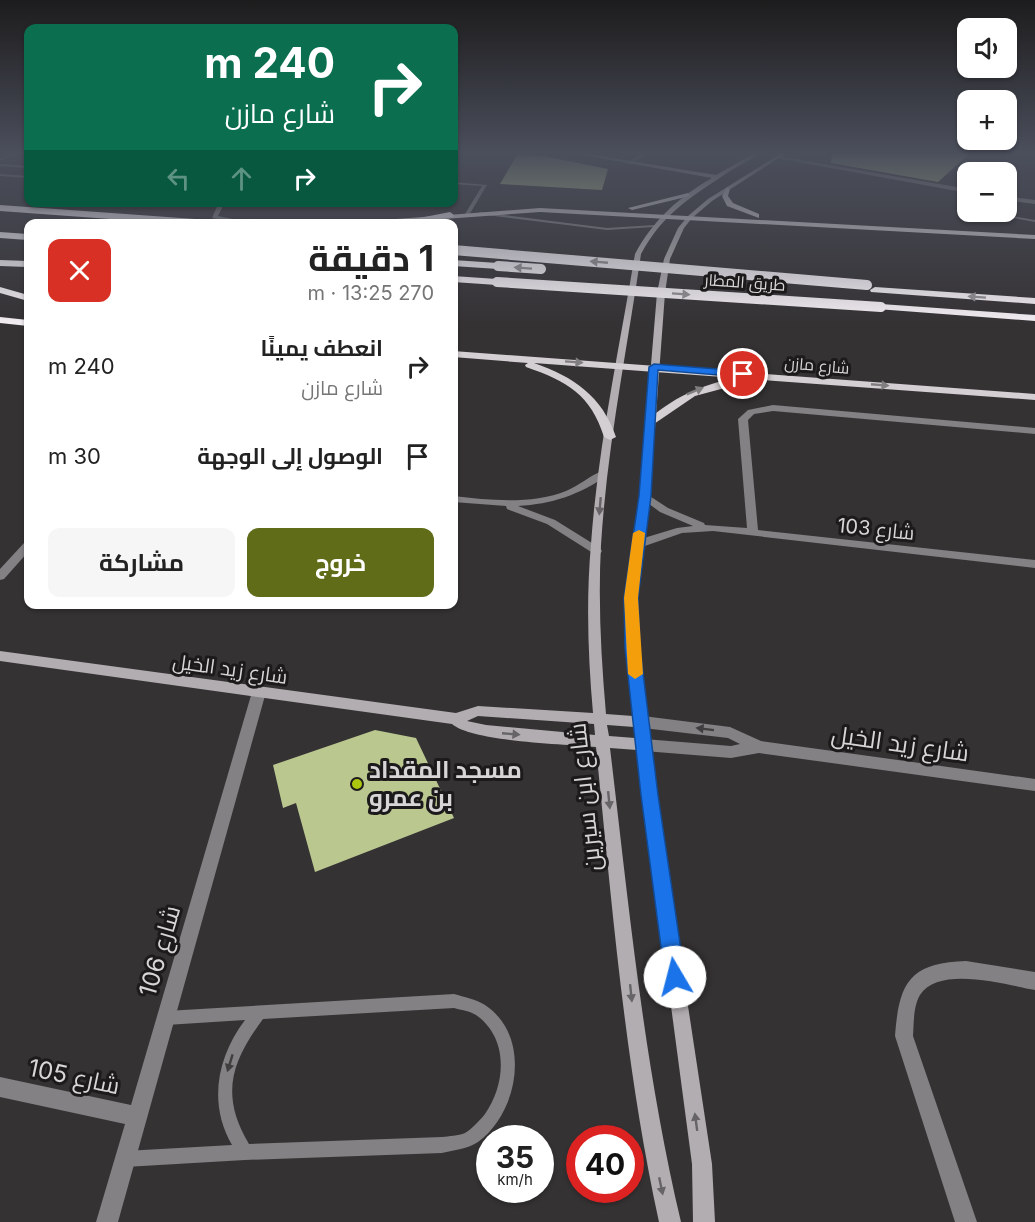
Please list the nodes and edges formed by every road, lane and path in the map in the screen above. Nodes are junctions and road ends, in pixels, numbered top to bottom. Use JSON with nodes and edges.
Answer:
{"nodes":[{"id":1,"x":42,"y":211,"type":"edge"},
{"id":2,"x":215,"y":211,"type":"edge"},
{"id":3,"x":469,"y":211,"type":"edge"},
{"id":4,"x":519,"y":211,"type":"edge"},
{"id":5,"x":565,"y":211,"type":"edge"},
{"id":6,"x":598,"y":211,"type":"edge"},
{"id":7,"x":668,"y":211,"type":"edge"},
{"id":8,"x":698,"y":211,"type":"edge"},
{"id":9,"x":743,"y":211,"type":"edge"},
{"id":10,"x":589,"y":212,"type":"junction"},
{"id":11,"x":480,"y":213,"type":"junction"},
{"id":12,"x":0,"y":214,"type":"edge"},
{"id":13,"x":467,"y":214,"type":"junction"},
{"id":14,"x":450,"y":215,"type":"junction"},
{"id":15,"x":663,"y":215,"type":"junction"},
{"id":16,"x":690,"y":217,"type":"junction"},
{"id":17,"x":1017,"y":218,"type":"edge"},
{"id":18,"x":64,"y":219,"type":"edge"},
{"id":19,"x":153,"y":219,"type":"edge"},
{"id":20,"x":225,"y":219,"type":"edge"},
{"id":21,"x":398,"y":219,"type":"edge"},
{"id":22,"x":425,"y":219,"type":"edge"},
{"id":23,"x":1035,"y":221,"type":"edge"},
{"id":24,"x":810,"y":223,"type":"junction"},
{"id":25,"x":654,"y":226,"type":"junction"},
{"id":26,"x":0,"y":235,"type":"edge"},
{"id":27,"x":24,"y":237,"type":"edge"},
{"id":28,"x":1035,"y":237,"type":"edge"},
{"id":29,"x":458,"y":250,"type":"edge"},
{"id":30,"x":0,"y":263,"type":"edge"},
{"id":31,"x":458,"y":263,"type":"edge"},
{"id":32,"x":24,"y":264,"type":"edge"},
{"id":33,"x":458,"y":280,"type":"edge"},
{"id":34,"x":871,"y":287,"type":"junction"},
{"id":35,"x":0,"y":290,"type":"edge"},
{"id":36,"x":24,"y":297,"type":"edge"},
{"id":37,"x":1035,"y":301,"type":"edge"},
{"id":38,"x":1035,"y":318,"type":"edge"},
{"id":39,"x":0,"y":320,"type":"edge"},
{"id":40,"x":24,"y":322,"type":"edge"},
{"id":41,"x":458,"y":354,"type":"edge"},
{"id":42,"x":480,"y":356,"type":"junction"},
{"id":43,"x":620,"y":364,"type":"junction"},
{"id":44,"x":654,"y":367,"type":"junction"},
{"id":45,"x":765,"y":376,"type":"junction"},
{"id":46,"x":1035,"y":398,"type":"edge"},
{"id":47,"x":648,"y":425,"type":"junction"},
{"id":48,"x":1035,"y":431,"type":"edge"},
{"id":49,"x":610,"y":437,"type":"junction"},
{"id":50,"x":603,"y":474,"type":"junction"},
{"id":51,"x":645,"y":496,"type":"junction"},
{"id":52,"x":458,"y":500,"type":"edge"},
{"id":53,"x":502,"y":504,"type":"junction"},
{"id":54,"x":713,"y":528,"type":"junction"},
{"id":55,"x":753,"y":533,"type":"junction"},
{"id":56,"x":638,"y":544,"type":"junction"},
{"id":57,"x":24,"y":550,"type":"edge"},
{"id":58,"x":596,"y":551,"type":"junction"},
{"id":59,"x":1035,"y":564,"type":"edge"},
{"id":60,"x":0,"y":576,"type":"edge"},
{"id":61,"x":0,"y":656,"type":"edge"},
{"id":62,"x":259,"y":692,"type":"junction"},
{"id":63,"x":600,"y":718,"type":"junction"},
{"id":64,"x":456,"y":719,"type":"junction"},
{"id":65,"x":643,"y":722,"type":"junction"},
{"id":66,"x":602,"y":742,"type":"junction"},
{"id":67,"x":645,"y":745,"type":"junction"},
{"id":68,"x":759,"y":747,"type":"junction"},
{"id":69,"x":1035,"y":785,"type":"edge"},
{"id":70,"x":1035,"y":981,"type":"edge"},
{"id":71,"x":259,"y":1013,"type":"junction"},
{"id":72,"x":166,"y":1018,"type":"junction"},
{"id":73,"x":0,"y":1087,"type":"edge"},
{"id":74,"x":138,"y":1117,"type":"junction"},
{"id":75,"x":245,"y":1152,"type":"junction"},
{"id":76,"x":125,"y":1159,"type":"junction"},
{"id":77,"x":107,"y":1222,"type":"edge"},
{"id":78,"x":670,"y":1222,"type":"edge"},
{"id":79,"x":704,"y":1222,"type":"edge"},
{"id":80,"x":966,"y":1222,"type":"edge"}],
"edges":[{"from":1,"to":19,"type":"highway"},
{"from":2,"to":20,"type":"street"},
{"from":3,"to":13,"type":"lane"},
{"from":4,"to":11,"type":"main road"},
{"from":5,"to":10,"type":"main road"},
{"from":6,"to":10,"type":"main road"},
{"from":7,"to":15,"type":"street","name":"شارع ابن سيرين"},
{"from":8,"to":16,"type":"street"},
{"from":9,"to":24,"type":"main road"},
{"from":10,"to":15,"type":"main road"},
{"from":11,"to":13,"type":"main road"},
{"from":11,"to":25,"type":"lane"},
{"from":12,"to":18,"type":"highway"},
{"from":13,"to":14,"type":"main road"},
{"from":14,"to":21,"type":"main road"},
{"from":14,"to":22,"type":"highway"},
{"from":15,"to":16,"type":"main road"},
{"from":15,"to":25,"type":"street","name":"شارع ابن سيرين"},
{"from":16,"to":24,"type":"main road"},
{"from":16,"to":44,"type":"street"},
{"from":17,"to":23,"type":"lane"},
{"from":24,"to":28,"type":"main road"},
{"from":25,"to":43,"type":"street","name":"شارع ابن سيرين"},
{"from":26,"to":27,"type":"highway"},
{"from":34,"to":29,"type":"highway","one_way":true,"bridge":true},
{"from":30,"to":32,"type":"highway"},
{"from":34,"to":31,"type":"highway","name":"طريق المطار","one_way":true,"bridge":true},
{"from":33,"to":38,"type":"highway","name":"طريق المطار","one_way":true,"bridge":true},
{"from":37,"to":34,"type":"highway","name":"طريق المطار","one_way":true},
{"from":35,"to":36,"type":"highway"},
{"from":39,"to":40,"type":"highway"},
{"from":41,"to":42,"type":"main road","name":"شارع مازن"},
{"from":42,"to":43,"type":"main road","name":"شارع مازن","one_way":true},
{"from":42,"to":49,"type":"main road"},
{"from":43,"to":44,"type":"main road","name":"شارع مازن"},
{"from":43,"to":49,"type":"street","name":"شارع ابن سيرين"},
{"from":44,"to":45,"type":"main road","name":"شارع مازن"},
{"from":44,"to":47,"type":"street"},
{"from":45,"to":46,"type":"main road","name":"شارع مازن","one_way":true},
{"from":47,"to":45,"type":"main road","one_way":true},
{"from":47,"to":51,"type":"street"},
{"from":48,"to":55,"type":"street"},
{"from":49,"to":50,"type":"street","name":"شارع ابن سيرين"},
{"from":50,"to":53,"type":"street"},
{"from":50,"to":58,"type":"street","name":"شارع ابن سيرين","one_way":true},
{"from":51,"to":54,"type":"street","name":"شارع 103"},
{"from":51,"to":56,"type":"street"},
{"from":52,"to":53,"type":"street"},
{"from":53,"to":58,"type":"street"},
{"from":54,"to":55,"type":"street","name":"شارع 103"},
{"from":54,"to":56,"type":"street","name":"شارع 103"},
{"from":55,"to":59,"type":"street","name":"شارع 103"},
{"from":56,"to":65,"type":"street"},
{"from":57,"to":60,"type":"street"},
{"from":58,"to":63,"type":"street","name":"شارع ابن سيرين"},
{"from":61,"to":62,"type":"street","name":"شارع زيد الخيل"},
{"from":62,"to":64,"type":"street","name":"شارع زيد الخيل"},
{"from":62,"to":72,"type":"street","name":"شارع 106"},
{"from":63,"to":64,"type":"street","name":"شارع زيد الخيل"},
{"from":63,"to":65,"type":"street","name":"شارع زيد الخيل"},
{"from":63,"to":66,"type":"street","name":"شارع ابن سيرين"},
{"from":64,"to":66,"type":"street","name":"شارع زيد الخيل","one_way":true},
{"from":65,"to":67,"type":"street"},
{"from":68,"to":65,"type":"street","name":"شارع زيد الخيل","one_way":true},
{"from":66,"to":67,"type":"street","name":"شارع زيد الخيل"},
{"from":66,"to":78,"type":"street","name":"شارع ابن سيرين","one_way":true},
{"from":67,"to":68,"type":"street","name":"شارع زيد الخيل"},
{"from":79,"to":67,"type":"street","one_way":true},
{"from":68,"to":69,"type":"street","name":"شارع زيد الخيل"},
{"from":70,"to":80,"type":"street"},
{"from":71,"to":72,"type":"lane"},
{"from":71,"to":75,"type":"lane","one_way":true},
{"from":71,"to":75,"type":"lane"},
{"from":72,"to":74,"type":"street","name":"شارع 106"},
{"from":73,"to":74,"type":"street","name":"شارع 105"},
{"from":74,"to":76,"type":"street","name":"شارع 106"},
{"from":75,"to":76,"type":"lane"},
{"from":76,"to":77,"type":"street","name":"شارع 106"}]}
